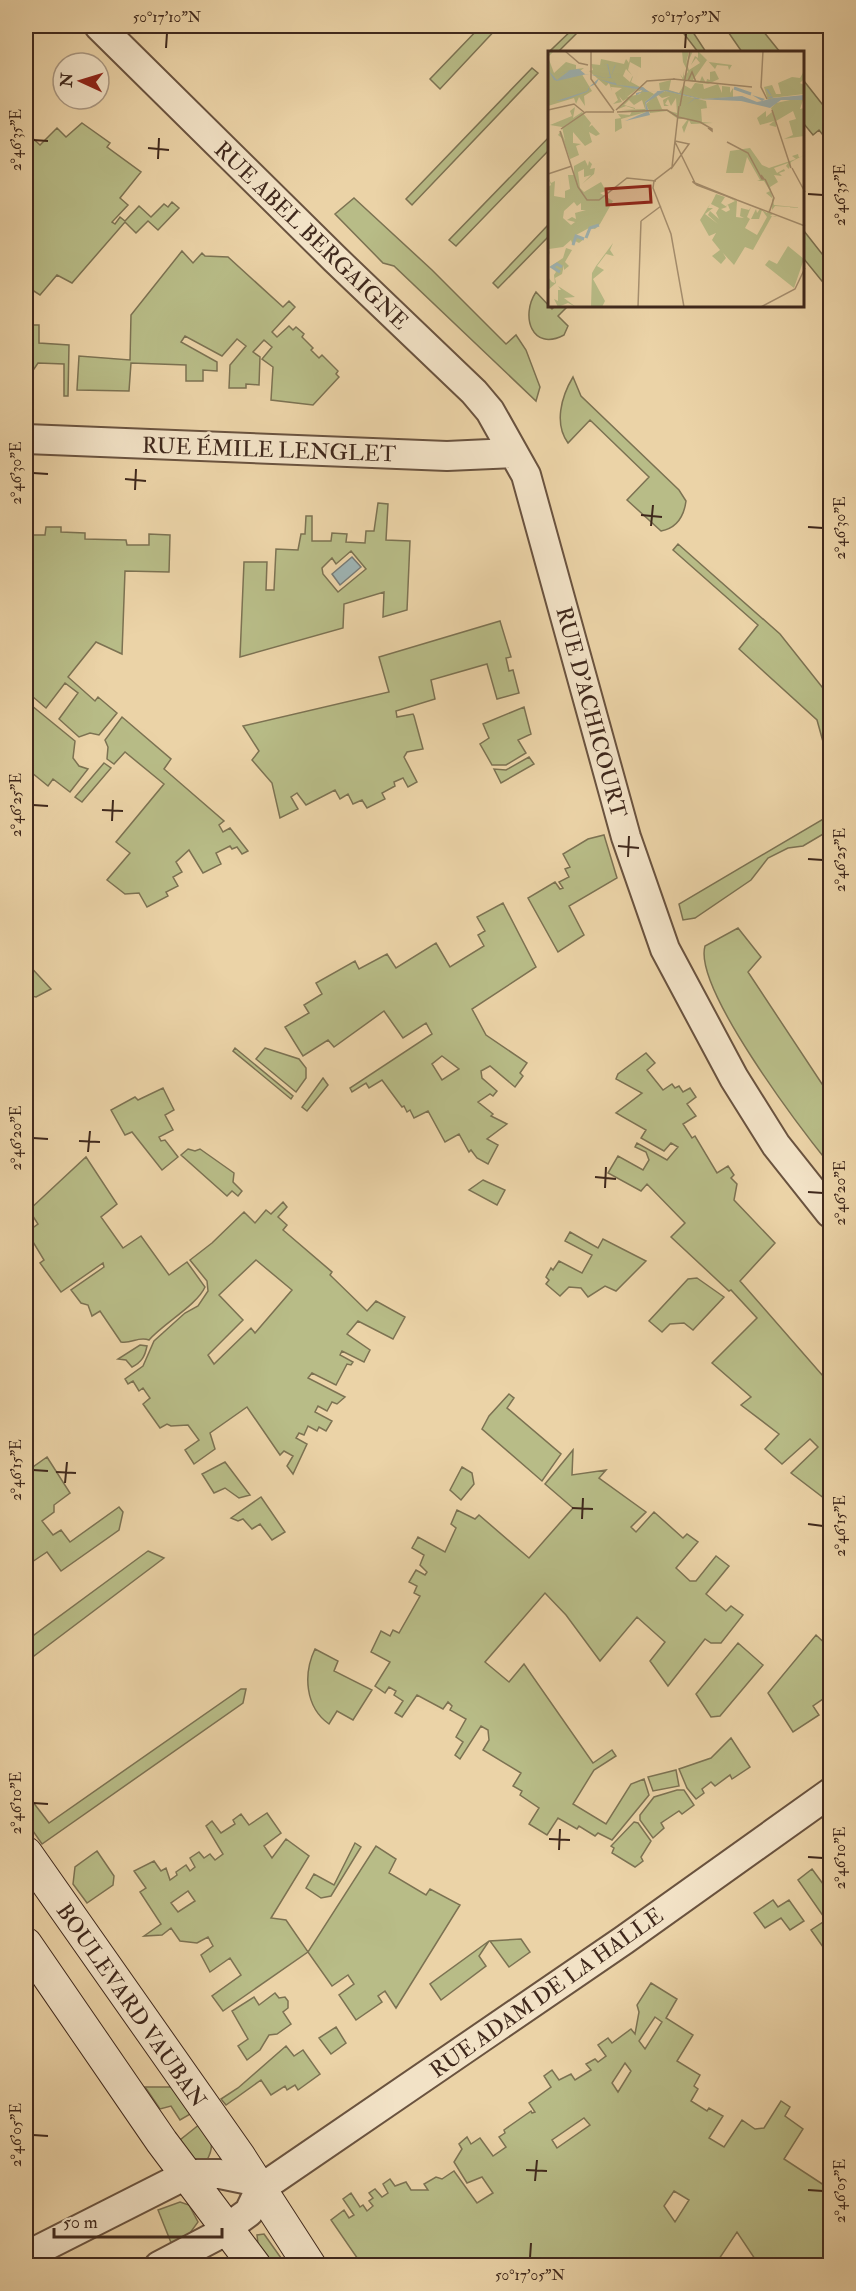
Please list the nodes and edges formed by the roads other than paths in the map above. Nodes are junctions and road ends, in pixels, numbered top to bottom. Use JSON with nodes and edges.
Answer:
{"nodes":[{"id":1,"x":99,"y":26,"type":"edge"},
{"id":2,"x":26,"y":439,"type":"edge"},
{"id":3,"x":513,"y":453,"type":"junction"},
{"id":4,"x":831,"y":1213,"type":"edge"},
{"id":5,"x":831,"y":1793,"type":"edge"},
{"id":6,"x":26,"y":1853,"type":"edge"},
{"id":7,"x":26,"y":1944,"type":"edge"},
{"id":8,"x":177,"y":2179,"type":"junction"},
{"id":9,"x":257,"y":2185,"type":"junction"},
{"id":10,"x":226,"y":2228,"type":"junction"},
{"id":11,"x":26,"y":2256,"type":"edge"},
{"id":12,"x":253,"y":2262,"type":"edge"},
{"id":13,"x":159,"y":2265,"type":"edge"},
{"id":14,"x":309,"y":2265,"type":"edge"}],
"edges":[{"from":1,"to":3,"type":"street","name":"RUE ABEL BERGAIGNE"},
{"from":2,"to":3,"type":"street","name":"RUE ÉMILE LENGLET"},
{"from":3,"to":4,"type":"street","name":"RUE D'ACHICOURT"},
{"from":5,"to":9,"type":"street","name":"RUE ADAM DE LA HALLE"},
{"from":6,"to":9,"type":"main road","name":"BOULEVARD VAUBAN"},
{"from":7,"to":8,"type":"main road"},
{"from":8,"to":9,"type":"street"},
{"from":8,"to":10,"type":"main road"},
{"from":8,"to":11,"type":"street"},
{"from":9,"to":10,"type":"street"},
{"from":9,"to":14,"type":"main road","name":"BOULEVARD VAUBAN"},
{"from":10,"to":12,"type":"main road"},
{"from":10,"to":13,"type":"street"}]}
